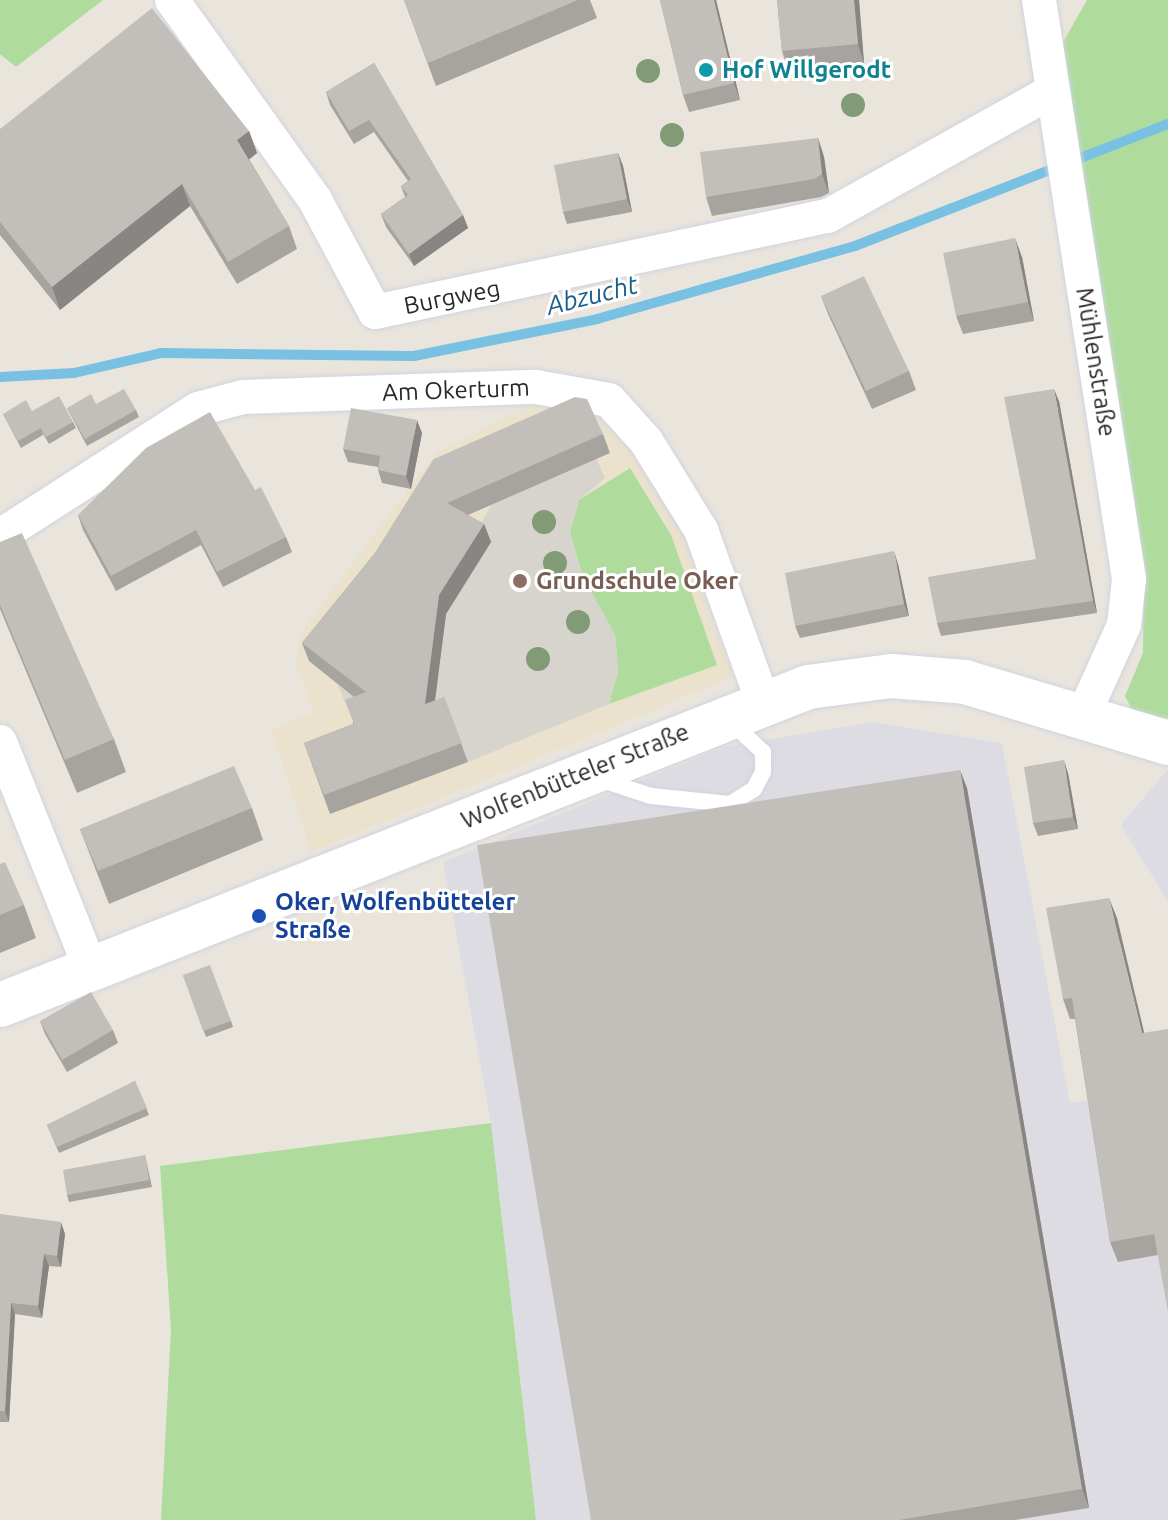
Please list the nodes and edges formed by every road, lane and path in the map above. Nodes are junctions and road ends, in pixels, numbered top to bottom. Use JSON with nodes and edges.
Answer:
{"nodes":[{"id":1,"x":172,"y":0,"type":"edge"},
{"id":2,"x":1039,"y":0,"type":"edge"},
{"id":3,"x":1053,"y":91,"type":"junction"},
{"id":4,"x":0,"y":536,"type":"edge"},
{"id":5,"x":762,"y":699,"type":"junction"},
{"id":6,"x":1083,"y":716,"type":"junction"},
{"id":7,"x":710,"y":721,"type":"junction"},
{"id":8,"x":0,"y":742,"type":"edge"},
{"id":9,"x":1168,"y":743,"type":"edge"},
{"id":10,"x":583,"y":773,"type":"junction"},
{"id":11,"x":90,"y":967,"type":"junction"},
{"id":12,"x":0,"y":1005,"type":"edge"}],
"edges":[{"from":1,"to":3,"type":"street","name":"Burgweg"},
{"from":2,"to":3,"type":"street","name":"Mühlenstraße"},
{"from":3,"to":6,"type":"street","name":"Mühlenstraße"},
{"from":4,"to":5,"type":"street","name":"Am Okerturm"},
{"from":5,"to":6,"type":"main road","name":"Wolfenbütteler Straße"},
{"from":5,"to":7,"type":"main road","name":"Wolfenbütteler Straße"},
{"from":6,"to":9,"type":"main road","name":"Wolfenbütteler Straße"},
{"from":7,"to":10,"type":"main road","name":"Wolfenbütteler Straße"},
{"from":7,"to":10,"type":"lane"},
{"from":8,"to":11,"type":"street"},
{"from":10,"to":11,"type":"main road","name":"Wolfenbütteler Straße"},
{"from":11,"to":12,"type":"main road","name":"Wolfenbütteler Straße"}]}
